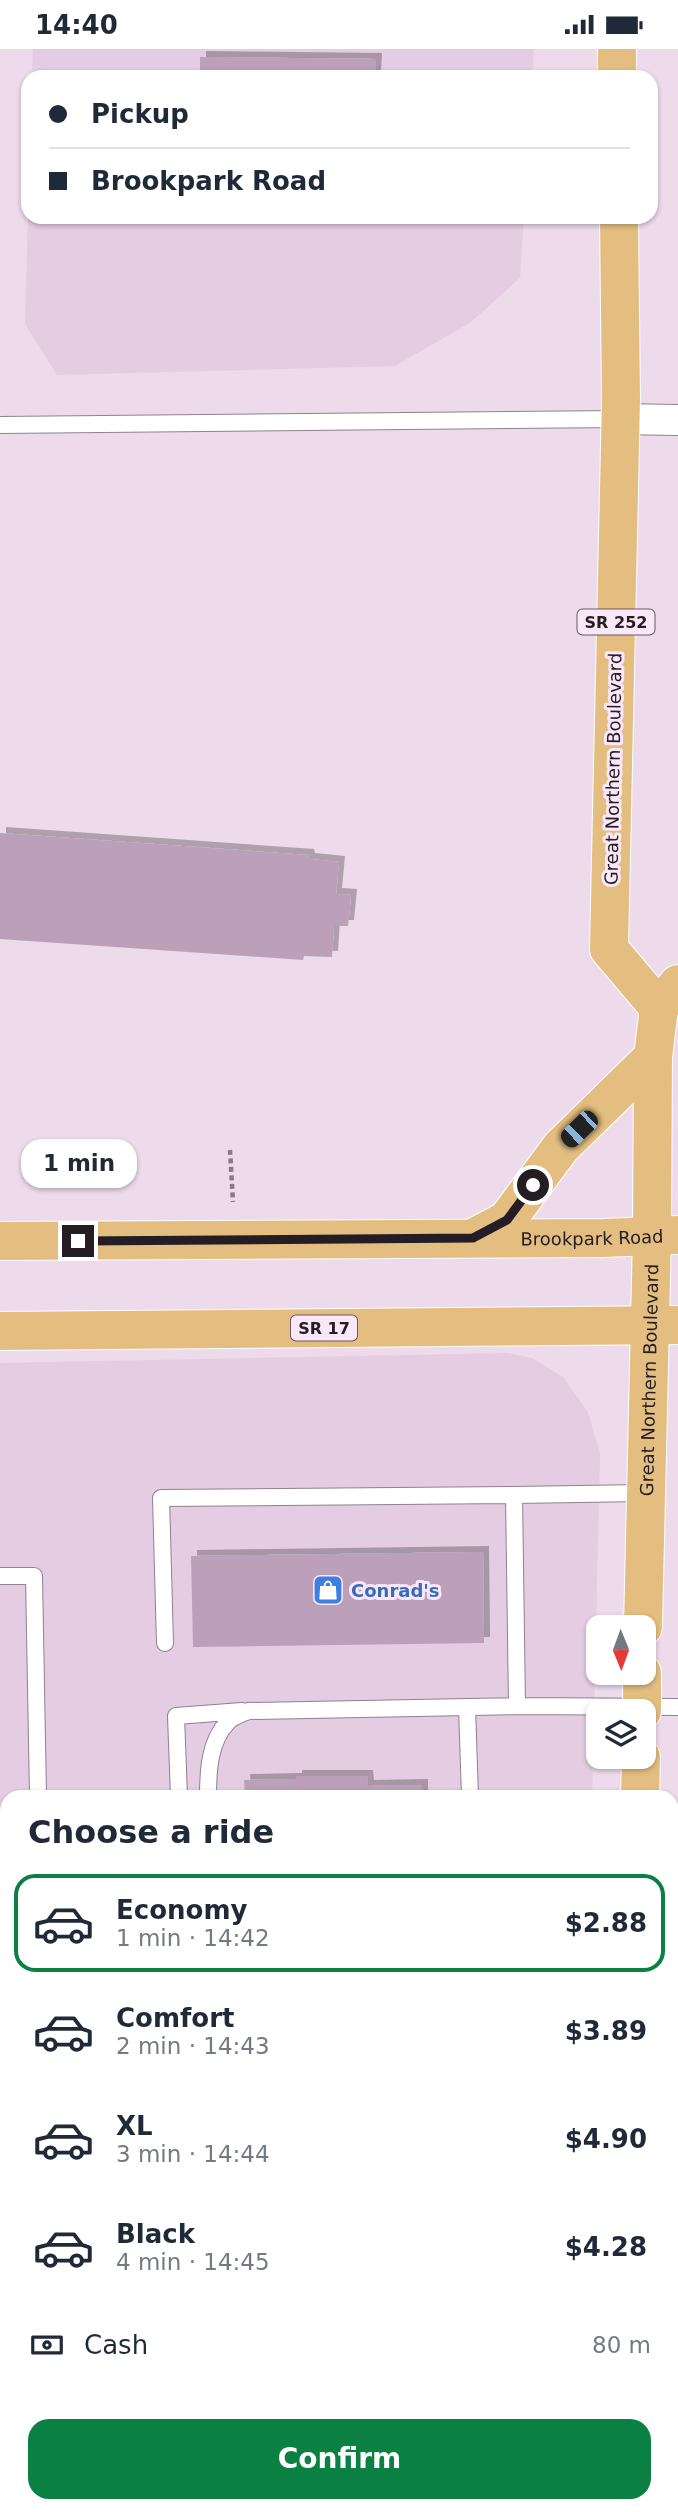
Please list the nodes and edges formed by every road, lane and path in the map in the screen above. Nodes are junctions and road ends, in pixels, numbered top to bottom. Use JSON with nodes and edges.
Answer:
{"nodes":[{"id":1,"x":617,"y":49,"type":"edge"},
{"id":2,"x":617,"y":70,"type":"edge"},
{"id":3,"x":619,"y":224,"type":"edge"},
{"id":4,"x":620,"y":419,"type":"junction"},
{"id":5,"x":678,"y":420,"type":"edge"},
{"id":6,"x":0,"y":425,"type":"edge"},
{"id":7,"x":668,"y":996,"type":"edge"},
{"id":8,"x":653,"y":1057,"type":"junction"},
{"id":9,"x":678,"y":1089,"type":"edge"},
{"id":10,"x":230,"y":1150,"type":"dead end"},
{"id":11,"x":665,"y":1235,"type":"edge"},
{"id":12,"x":473,"y":1238,"type":"junction"},
{"id":13,"x":235,"y":1240,"type":"junction"},
{"id":14,"x":0,"y":1241,"type":"edge"},
{"id":15,"x":663,"y":1325,"type":"edge"},
{"id":16,"x":0,"y":1331,"type":"edge"},
{"id":17,"x":644,"y":1493,"type":"junction"},
{"id":18,"x":514,"y":1495,"type":"junction"},
{"id":19,"x":0,"y":1576,"type":"edge"},
{"id":20,"x":643,"y":1615,"type":"edge"},
{"id":21,"x":165,"y":1643,"type":"dead end"},
{"id":22,"x":586,"y":1702,"type":"edge"},
{"id":23,"x":517,"y":1706,"type":"junction"},
{"id":24,"x":467,"y":1707,"type":"junction"},
{"id":25,"x":248,"y":1711,"type":"junction"},
{"id":26,"x":641,"y":1769,"type":"edge"},
{"id":27,"x":38,"y":1790,"type":"edge"},
{"id":28,"x":178,"y":1790,"type":"edge"},
{"id":29,"x":208,"y":1790,"type":"edge"},
{"id":30,"x":470,"y":1790,"type":"edge"},
{"id":31,"x":640,"y":1790,"type":"edge"}],
"edges":[{"from":1,"to":2,"type":"main road"},
{"from":3,"to":4,"type":"main road","name":"Great Northern Boulevard","number":"SR 252"},
{"from":4,"to":5,"type":"street"},
{"from":4,"to":6,"type":"lane"},
{"from":4,"to":7,"type":"main road","name":"Great Northern Boulevard","number":"SR 252"},
{"from":7,"to":8,"type":"main road","name":"Great Northern Boulevard","number":"SR 252"},
{"from":8,"to":9,"type":"main road"},
{"from":8,"to":11,"type":"main road","name":"Great Northern Boulevard","number":"SR 252"},
{"from":8,"to":12,"type":"main road"},
{"from":10,"to":13,"type":"path"},
{"from":11,"to":12,"type":"main road","name":"Brookpark Road"},
{"from":11,"to":15,"type":"main road","name":"Great Northern Boulevard","number":"SR 252"},
{"from":12,"to":13,"type":"main road","name":"Brookpark Road"},
{"from":13,"to":14,"type":"main road","name":"Brookpark Road"},
{"from":15,"to":16,"type":"main road","number":"SR 17"},
{"from":15,"to":17,"type":"main road","name":"Great Northern Boulevard","number":"SR 252"},
{"from":17,"to":18,"type":"lane"},
{"from":17,"to":20,"type":"main road","name":"Great Northern Boulevard","number":"SR 252"},
{"from":18,"to":21,"type":"lane"},
{"from":18,"to":23,"type":"lane"},
{"from":19,"to":27,"type":"lane"},
{"from":22,"to":23,"type":"lane"},
{"from":23,"to":24,"type":"lane"},
{"from":24,"to":25,"type":"lane"},
{"from":24,"to":30,"type":"lane"},
{"from":25,"to":28,"type":"lane"},
{"from":25,"to":29,"type":"lane"},
{"from":26,"to":31,"type":"main road"}]}
